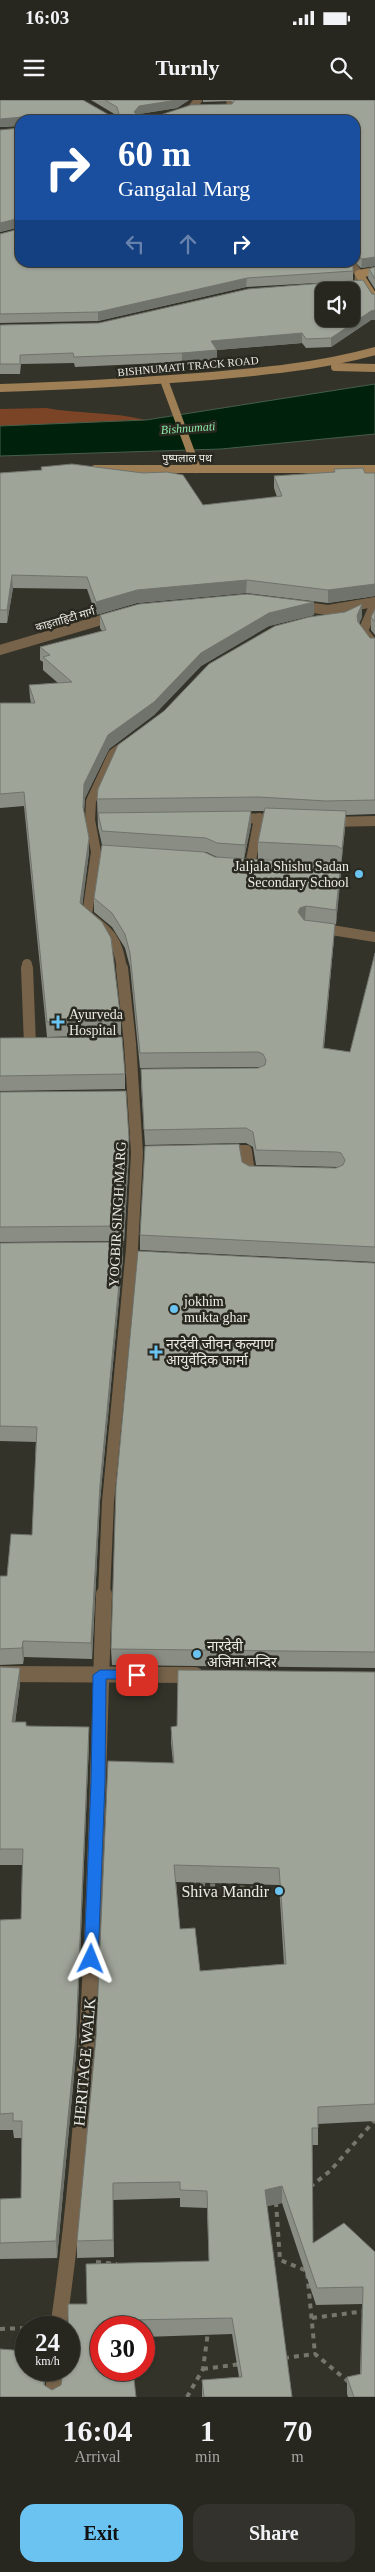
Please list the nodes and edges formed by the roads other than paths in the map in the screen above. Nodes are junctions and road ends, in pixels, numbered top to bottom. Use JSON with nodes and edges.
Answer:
{"nodes":[{"id":1,"x":198,"y":100,"type":"edge"},
{"id":2,"x":231,"y":103,"type":"edge"},
{"id":3,"x":222,"y":107,"type":"edge"},
{"id":4,"x":192,"y":108,"type":"junction"},
{"id":5,"x":202,"y":108,"type":"edge"},
{"id":6,"x":177,"y":115,"type":"edge"},
{"id":7,"x":354,"y":267,"type":"edge"},
{"id":8,"x":375,"y":270,"type":"edge"},
{"id":9,"x":359,"y":274,"type":"junction"},
{"id":10,"x":358,"y":282,"type":"edge"},
{"id":11,"x":375,"y":299,"type":"edge"},
{"id":12,"x":375,"y":351,"type":"edge"},
{"id":13,"x":312,"y":365,"type":"junction"},
{"id":14,"x":375,"y":368,"type":"edge"},
{"id":15,"x":164,"y":380,"type":"junction"},
{"id":16,"x":0,"y":388,"type":"edge"},
{"id":17,"x":196,"y":466,"type":"junction"},
{"id":18,"x":375,"y":469,"type":"edge"},
{"id":19,"x":89,"y":470,"type":"edge"},
{"id":20,"x":375,"y":603,"type":"edge"},
{"id":21,"x":292,"y":605,"type":"edge"},
{"id":22,"x":129,"y":612,"type":"edge"},
{"id":23,"x":325,"y":621,"type":"edge"},
{"id":24,"x":375,"y":646,"type":"edge"},
{"id":25,"x":0,"y":650,"type":"edge"},
{"id":26,"x":136,"y":737,"type":"edge"},
{"id":27,"x":221,"y":818,"type":"edge"},
{"id":28,"x":259,"y":818,"type":"junction"},
{"id":29,"x":287,"y":820,"type":"edge"},
{"id":30,"x":315,"y":821,"type":"edge"},
{"id":31,"x":375,"y":822,"type":"edge"},
{"id":32,"x":251,"y":866,"type":"edge"},
{"id":33,"x":305,"y":927,"type":"edge"},
{"id":34,"x":375,"y":937,"type":"edge"},
{"id":35,"x":27,"y":964,"type":"dead end"},
{"id":36,"x":48,"y":1045,"type":"edge"},
{"id":37,"x":216,"y":1151,"type":"edge"},
{"id":38,"x":268,"y":1174,"type":"edge"},
{"id":39,"x":0,"y":1674,"type":"edge"},
{"id":40,"x":100,"y":1675,"type":"junction"},
{"id":41,"x":206,"y":1675,"type":"edge"},
{"id":42,"x":60,"y":2316,"type":"edge"},
{"id":43,"x":54,"y":2381,"type":"edge"},
{"id":44,"x":53,"y":2397,"type":"edge"}],
"edges":[{"from":1,"to":4,"type":"street"},
{"from":2,"to":3,"type":"street"},
{"from":4,"to":5,"type":"street"},
{"from":4,"to":6,"type":"street"},
{"from":7,"to":9,"type":"street"},
{"from":8,"to":9,"type":"main road"},
{"from":9,"to":10,"type":"street"},
{"from":9,"to":11,"type":"main road"},
{"from":12,"to":13,"type":"main road","name":"BISHNUMATI TRACK ROAD"},
{"from":13,"to":14,"type":"main road"},
{"from":13,"to":15,"type":"main road","name":"BISHNUMATI TRACK ROAD"},
{"from":15,"to":16,"type":"main road","name":"BISHNUMATI TRACK ROAD"},
{"from":15,"to":17,"type":"main road"},
{"from":17,"to":18,"type":"main road","name":"पुष्पलाल पथ"},
{"from":17,"to":19,"type":"main road","name":"पुष्पलाल पथ"},
{"from":20,"to":21,"type":"street"},
{"from":20,"to":23,"type":"street"},
{"from":20,"to":24,"type":"street"},
{"from":22,"to":25,"type":"street","name":"काइताहिटी मार्ग"},
{"from":26,"to":40,"type":"street","name":"YOGBIR SINGH MARG"},
{"from":27,"to":28,"type":"street"},
{"from":28,"to":29,"type":"street"},
{"from":28,"to":32,"type":"street"},
{"from":30,"to":31,"type":"street"},
{"from":33,"to":34,"type":"street"},
{"from":35,"to":36,"type":"street"},
{"from":37,"to":38,"type":"street"},
{"from":39,"to":40,"type":"street"},
{"from":40,"to":41,"type":"street"},
{"from":40,"to":42,"type":"street","name":"HERITAGE WALK"},
{"from":43,"to":44,"type":"street"}]}
